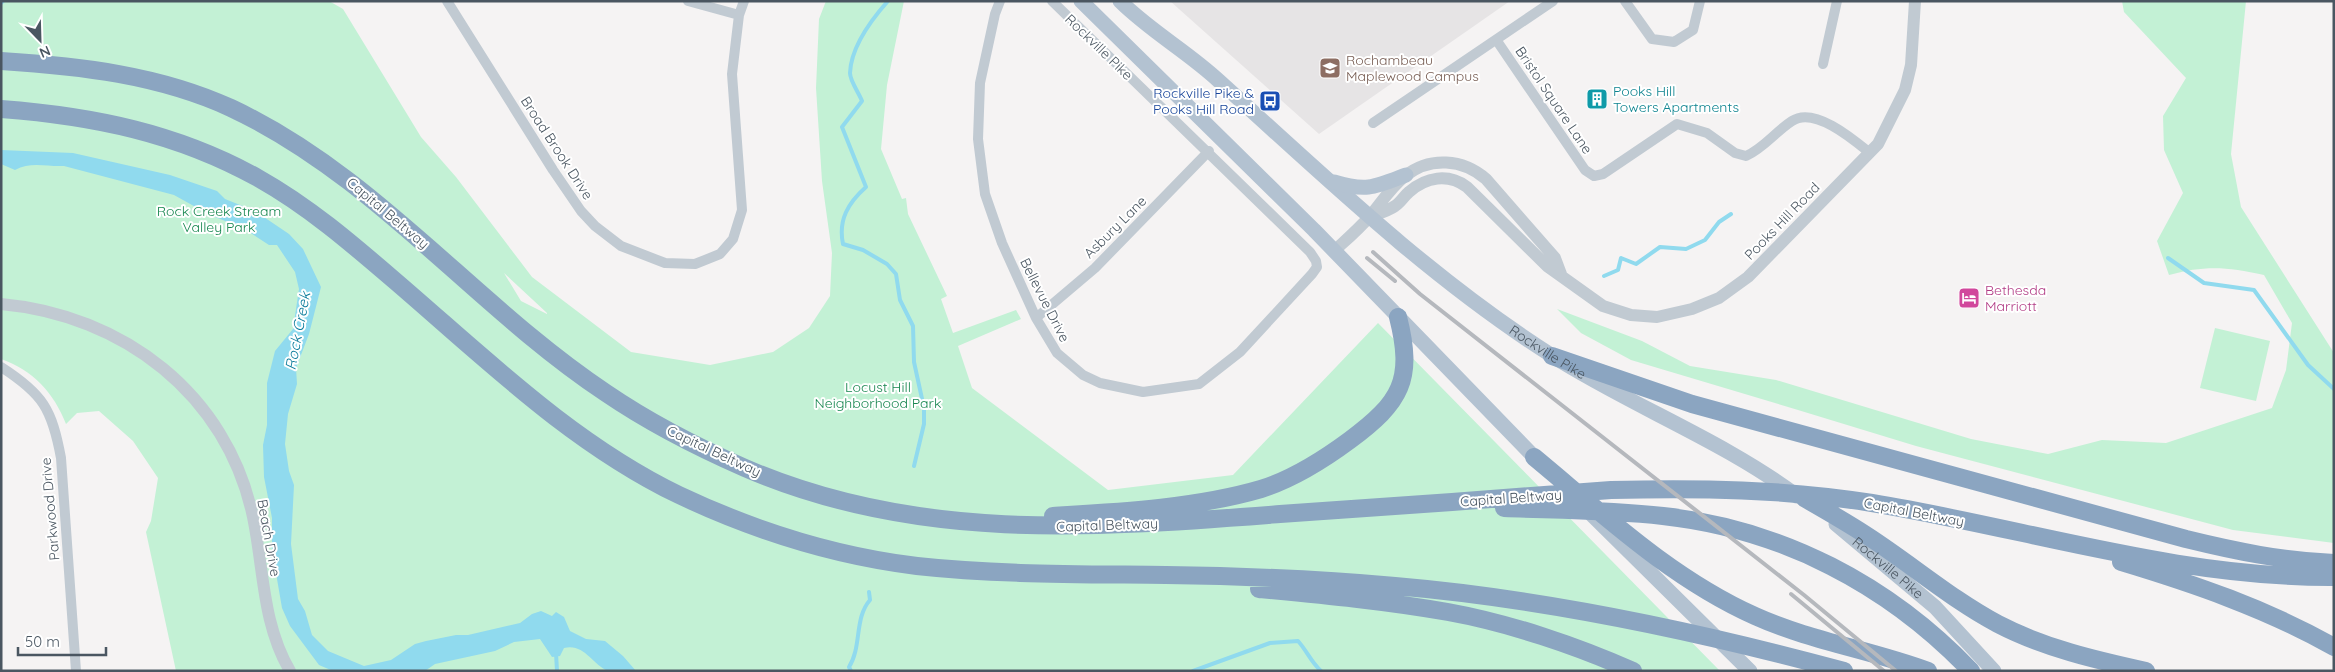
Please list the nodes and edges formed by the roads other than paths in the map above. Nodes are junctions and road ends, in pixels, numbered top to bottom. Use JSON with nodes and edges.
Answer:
{"nodes":[{"id":1,"x":447,"y":1,"type":"edge"},
{"id":2,"x":688,"y":1,"type":"edge"},
{"id":3,"x":744,"y":1,"type":"edge"},
{"id":4,"x":1000,"y":1,"type":"edge"},
{"id":5,"x":1052,"y":1,"type":"edge"},
{"id":6,"x":1081,"y":1,"type":"edge"},
{"id":7,"x":1120,"y":1,"type":"edge"},
{"id":8,"x":1553,"y":1,"type":"edge"},
{"id":9,"x":1625,"y":1,"type":"edge"},
{"id":10,"x":1700,"y":1,"type":"edge"},
{"id":11,"x":1837,"y":1,"type":"edge"},
{"id":12,"x":1915,"y":1,"type":"edge"},
{"id":13,"x":739,"y":14,"type":"junction"},
{"id":14,"x":1497,"y":41,"type":"junction"},
{"id":15,"x":1,"y":61,"type":"edge"},
{"id":16,"x":1823,"y":64,"type":"dead end"},
{"id":17,"x":1,"y":109,"type":"edge"},
{"id":18,"x":1373,"y":124,"type":"dead end"},
{"id":19,"x":1208,"y":151,"type":"junction"},
{"id":20,"x":1870,"y":153,"type":"junction"},
{"id":21,"x":1406,"y":175,"type":"junction"},
{"id":22,"x":1332,"y":181,"type":"junction"},
{"id":23,"x":1369,"y":217,"type":"junction"},
{"id":24,"x":1334,"y":251,"type":"junction"},
{"id":25,"x":1316,"y":261,"type":"joint"},
{"id":26,"x":1561,"y":274,"type":"junction"},
{"id":27,"x":1,"y":304,"type":"edge"},
{"id":28,"x":1398,"y":317,"type":"junction"},
{"id":29,"x":1036,"y":318,"type":"junction"},
{"id":30,"x":1552,"y":356,"type":"junction"},
{"id":31,"x":1,"y":367,"type":"edge"},
{"id":32,"x":1534,"y":457,"type":"joint"},
{"id":33,"x":1784,"y":486,"type":"junction"},
{"id":34,"x":1418,"y":505,"type":"junction"},
{"id":35,"x":917,"y":517,"type":"junction"},
{"id":36,"x":2037,"y":538,"type":"junction"},
{"id":37,"x":1627,"y":542,"type":"junction"},
{"id":38,"x":2334,"y":563,"type":"edge"},
{"id":39,"x":1094,"y":574,"type":"junction"},
{"id":40,"x":2334,"y":577,"type":"edge"},
{"id":41,"x":2334,"y":647,"type":"edge"},
{"id":42,"x":76,"y":671,"type":"edge"},
{"id":43,"x":290,"y":671,"type":"edge"},
{"id":44,"x":1633,"y":671,"type":"edge"},
{"id":45,"x":1750,"y":671,"type":"edge"},
{"id":46,"x":1844,"y":671,"type":"edge"},
{"id":47,"x":1928,"y":671,"type":"edge"},
{"id":48,"x":1971,"y":671,"type":"edge"},
{"id":49,"x":1994,"y":671,"type":"edge"},
{"id":50,"x":2146,"y":671,"type":"edge"}],
"edges":[{"from":1,"to":13,"type":"street","name":"Broad Brook Drive"},
{"from":2,"to":13,"type":"street"},
{"from":3,"to":13,"type":"street","name":"Broad Brook Drive"},
{"from":4,"to":29,"type":"street","name":"Bellevue Drive"},
{"from":5,"to":19,"type":"street","name":"Rockville Pike"},
{"from":6,"to":24,"type":"main road","name":"Rockville Pike"},
{"from":7,"to":22,"type":"main road","name":"Rockville Pike"},
{"from":8,"to":14,"type":"street"},
{"from":9,"to":10,"type":"street"},
{"from":11,"to":16,"type":"street"},
{"from":12,"to":20,"type":"street","name":"Pooks Hill Road"},
{"from":14,"to":18,"type":"street"},
{"from":14,"to":20,"type":"street","name":"Bristol Square Lane"},
{"from":15,"to":35,"type":"highway","name":"Capital Beltway"},
{"from":17,"to":39,"type":"highway"},
{"from":19,"to":25,"type":"street","name":"Rockville Pike"},
{"from":19,"to":29,"type":"street","name":"Asbury Lane"},
{"from":20,"to":26,"type":"street","name":"Pooks Hill Road"},
{"from":21,"to":22,"type":"main road"},
{"from":21,"to":23,"type":"street","name":"Pooks Hill Road"},
{"from":21,"to":26,"type":"street","name":"Pooks Hill Road"},
{"from":22,"to":23,"type":"main road","name":"Rockville Pike"},
{"from":23,"to":24,"type":"street","name":"Pooks Hill Road"},
{"from":23,"to":26,"type":"street","name":"Pooks Hill Road"},
{"from":23,"to":30,"type":"main road","name":"Rockville Pike"},
{"from":24,"to":28,"type":"main road","name":"Rockville Pike"},
{"from":25,"to":29,"type":"street","name":"Bellevue Drive"},
{"from":27,"to":43,"type":"street","name":"Beach Drive"},
{"from":28,"to":32,"type":"main road","name":"Rockville Pike"},
{"from":28,"to":35,"type":"highway"},
{"from":30,"to":33,"type":"main road","name":"Rockville Pike"},
{"from":30,"to":38,"type":"highway"},
{"from":31,"to":42,"type":"street","name":"Parkwood Drive"},
{"from":32,"to":37,"type":"highway"},
{"from":33,"to":49,"type":"main road","name":"Rockville Pike"},
{"from":33,"to":50,"type":"highway"},
{"from":34,"to":35,"type":"highway","name":"Capital Beltway"},
{"from":34,"to":36,"type":"highway","name":"Capital Beltway"},
{"from":34,"to":48,"type":"highway"},
{"from":36,"to":40,"type":"highway","name":"Capital Beltway"},
{"from":36,"to":41,"type":"highway"},
{"from":37,"to":45,"type":"main road"},
{"from":37,"to":47,"type":"highway"},
{"from":39,"to":44,"type":"highway"},
{"from":39,"to":46,"type":"highway"}]}
